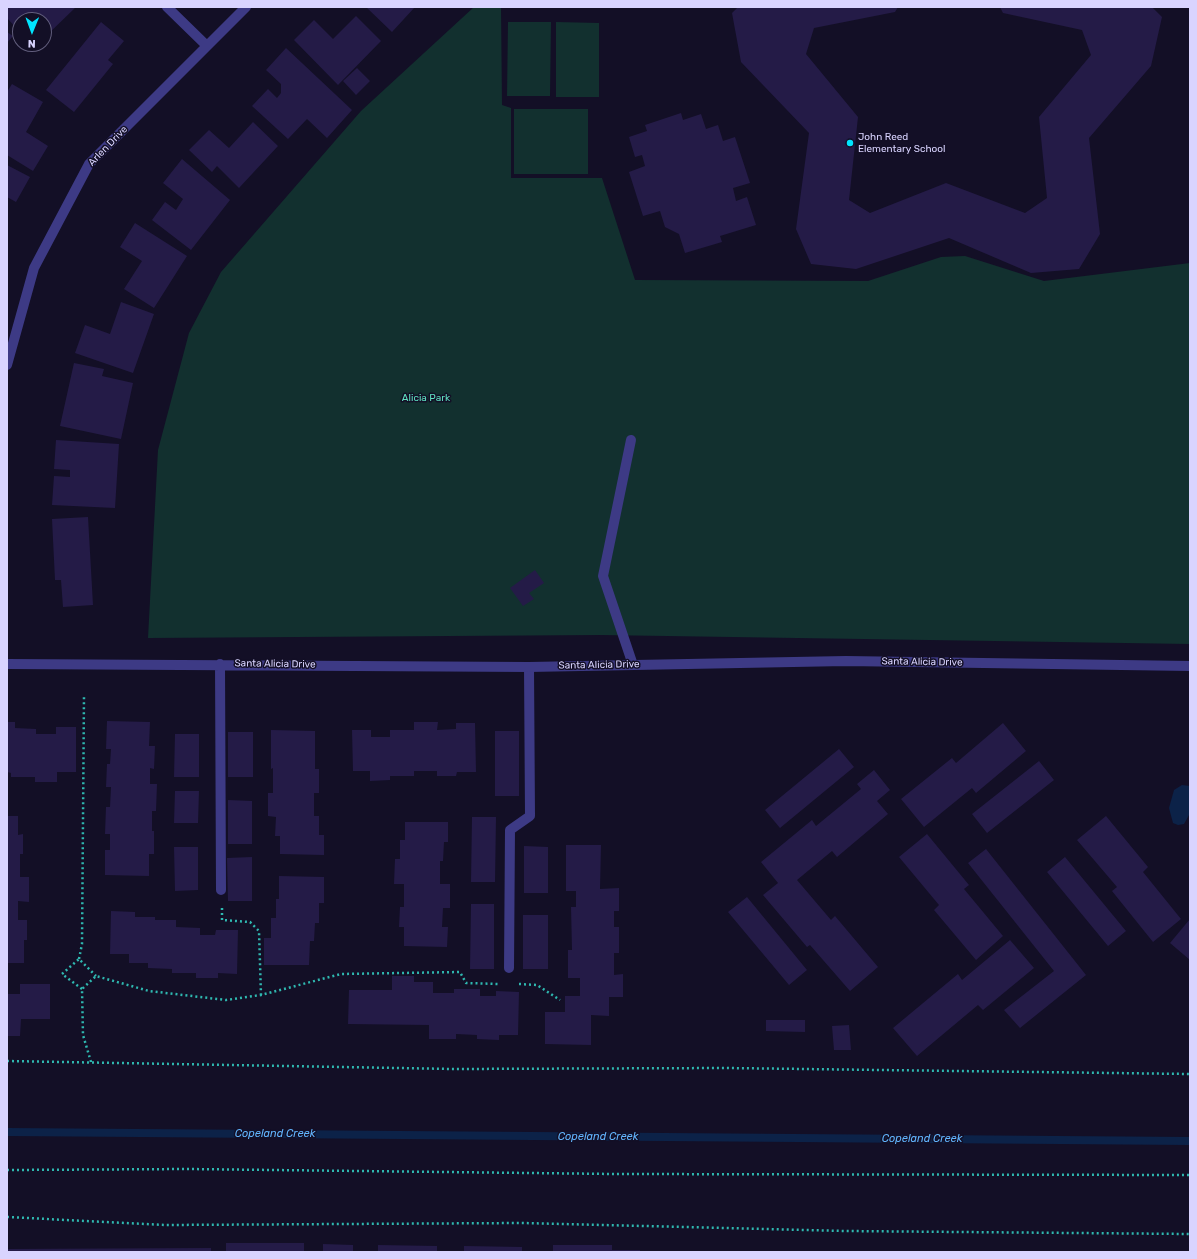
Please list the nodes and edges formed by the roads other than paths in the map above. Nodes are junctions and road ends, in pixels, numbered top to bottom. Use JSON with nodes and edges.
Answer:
{"nodes":[{"id":1,"x":167,"y":7,"type":"edge"},
{"id":2,"x":246,"y":7,"type":"edge"},
{"id":3,"x":207,"y":46,"type":"junction"},
{"id":4,"x":7,"y":364,"type":"edge"},
{"id":5,"x":631,"y":440,"type":"dead end"},
{"id":6,"x":7,"y":664,"type":"edge"},
{"id":7,"x":220,"y":664,"type":"junction"},
{"id":8,"x":633,"y":665,"type":"junction"},
{"id":9,"x":1190,"y":666,"type":"edge"},
{"id":10,"x":529,"y":667,"type":"junction"},
{"id":11,"x":221,"y":890,"type":"road end"},
{"id":12,"x":509,"y":968,"type":"dead end"}],
"edges":[{"from":1,"to":3,"type":"street"},
{"from":2,"to":3,"type":"street","name":"Arlen Drive"},
{"from":3,"to":4,"type":"street","name":"Arlen Drive"},
{"from":5,"to":8,"type":"street"},
{"from":6,"to":7,"type":"street","name":"Santa Alicia Drive"},
{"from":7,"to":10,"type":"street","name":"Santa Alicia Drive"},
{"from":7,"to":11,"type":"street"},
{"from":8,"to":9,"type":"street","name":"Santa Alicia Drive"},
{"from":8,"to":10,"type":"street","name":"Santa Alicia Drive"},
{"from":10,"to":12,"type":"street"}]}
